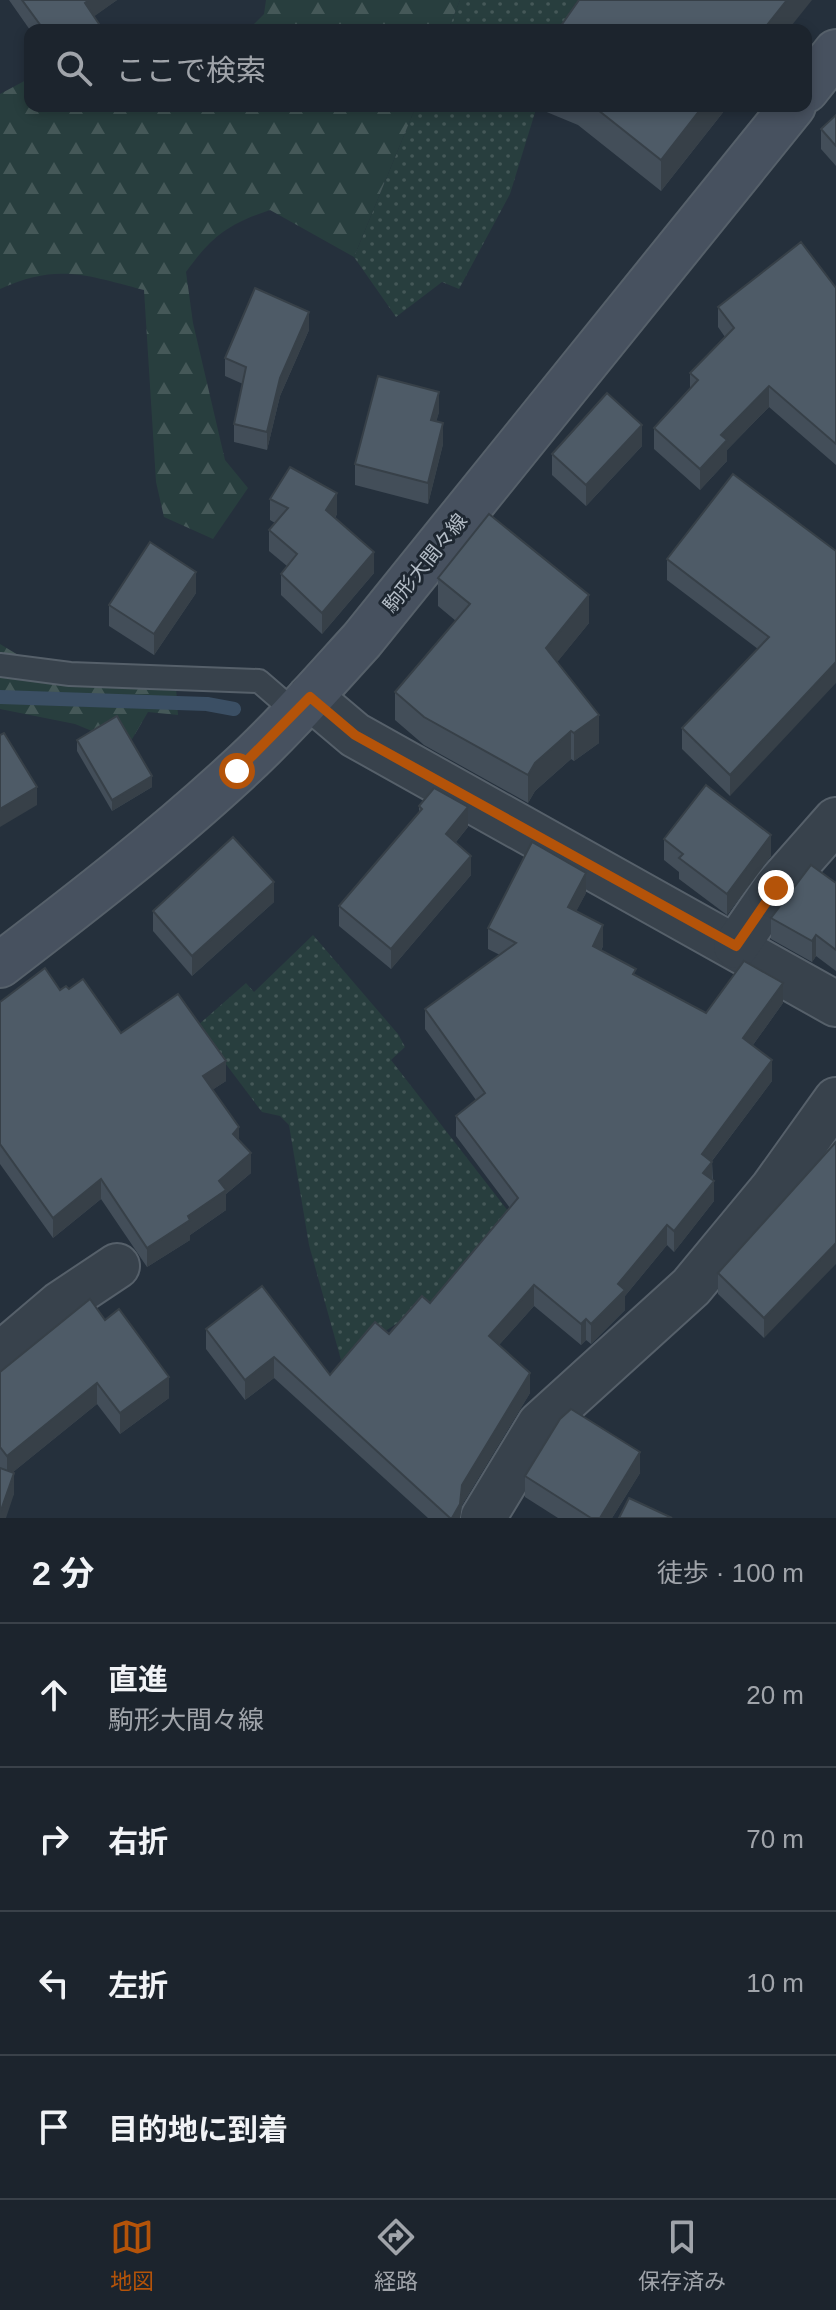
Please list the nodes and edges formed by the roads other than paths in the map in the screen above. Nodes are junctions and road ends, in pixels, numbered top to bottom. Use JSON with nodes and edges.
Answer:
{"nodes":[{"id":1,"x":836,"y":52,"type":"edge"},
{"id":2,"x":812,"y":82,"type":"edge"},
{"id":3,"x":788,"y":112,"type":"edge"},
{"id":4,"x":0,"y":665,"type":"edge"},
{"id":5,"x":303,"y":705,"type":"junction"},
{"id":6,"x":836,"y":820,"type":"edge"},
{"id":7,"x":736,"y":946,"type":"junction"},
{"id":8,"x":0,"y":965,"type":"edge"},
{"id":9,"x":836,"y":1004,"type":"edge"},
{"id":10,"x":836,"y":1100,"type":"edge"},
{"id":11,"x":117,"y":1266,"type":"dead end"},
{"id":12,"x":0,"y":1355,"type":"edge"},
{"id":13,"x":483,"y":1518,"type":"edge"}],
"edges":[{"from":1,"to":2,"type":"main road"},
{"from":3,"to":5,"type":"main road","name":"駒形大間々線"},
{"from":4,"to":5,"type":"lane"},
{"from":5,"to":7,"type":"street"},
{"from":5,"to":8,"type":"main road","name":"駒形大間々線"},
{"from":6,"to":7,"type":"street"},
{"from":7,"to":9,"type":"street"},
{"from":10,"to":13,"type":"street"},
{"from":11,"to":12,"type":"street"}]}
